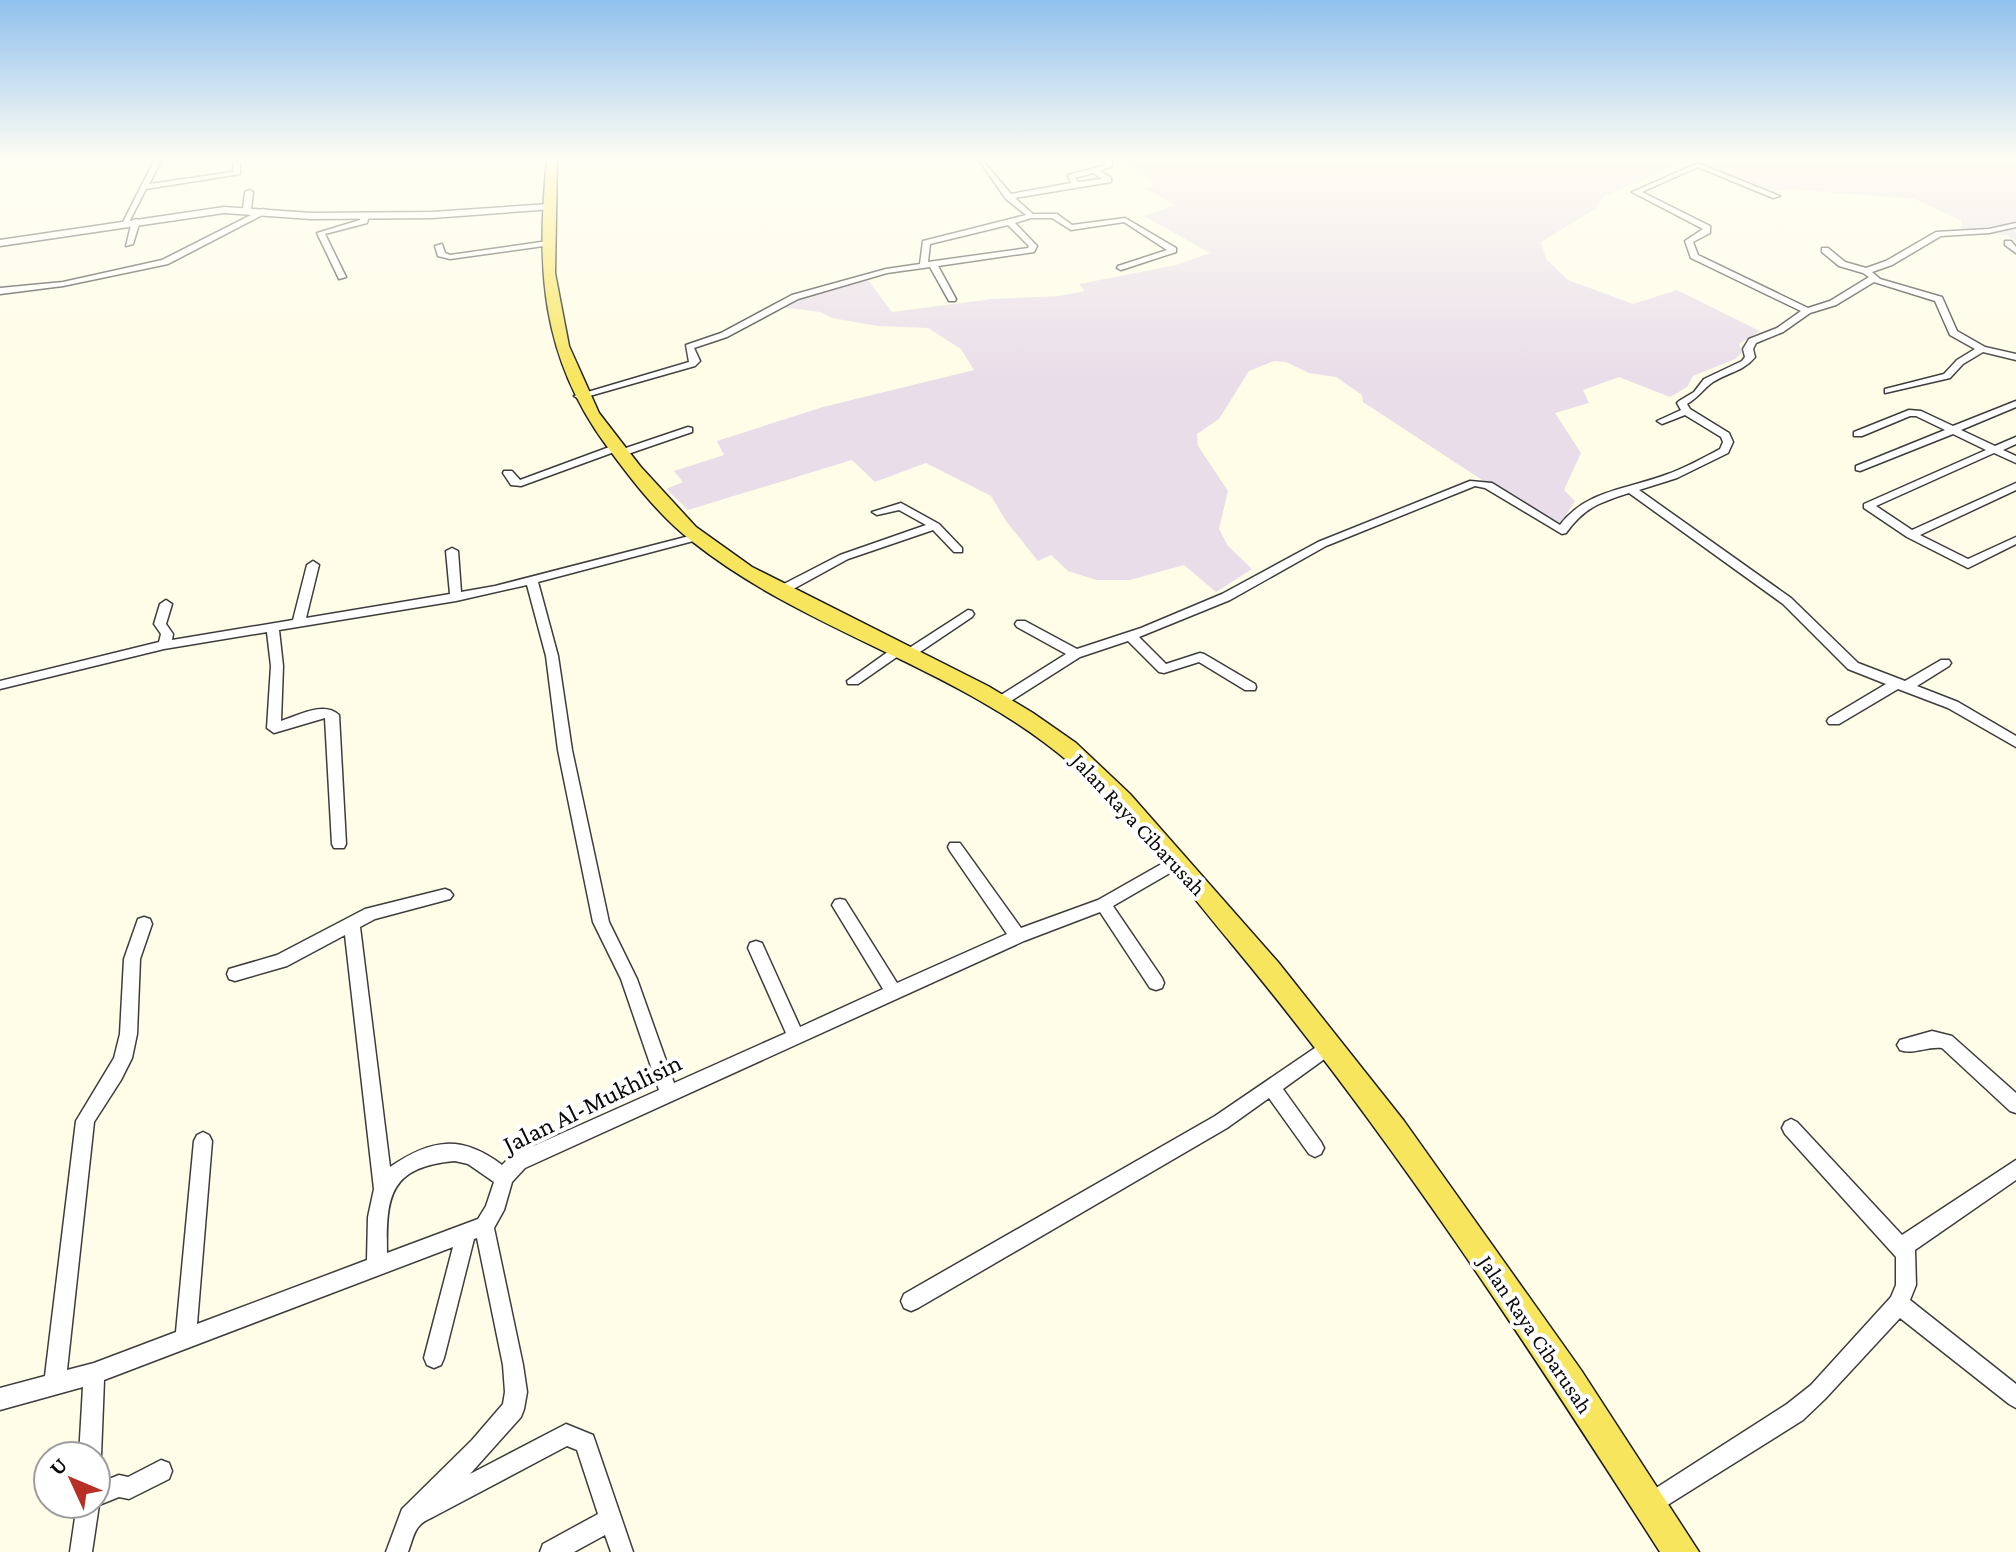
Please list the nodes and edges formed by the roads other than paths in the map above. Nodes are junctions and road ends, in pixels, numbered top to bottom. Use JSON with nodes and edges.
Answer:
{"nodes":[{"id":1,"x":57,"y":233,"type":"edge"},
{"id":2,"x":129,"y":233,"type":"edge"},
{"id":3,"x":222,"y":233,"type":"edge"},
{"id":4,"x":321,"y":233,"type":"edge"},
{"id":5,"x":548,"y":233,"type":"edge"},
{"id":6,"x":964,"y":233,"type":"edge"},
{"id":7,"x":1020,"y":233,"type":"edge"},
{"id":8,"x":1146,"y":233,"type":"edge"},
{"id":9,"x":1701,"y":233,"type":"edge"},
{"id":10,"x":1957,"y":233,"type":"edge"},
{"id":11,"x":0,"y":243,"type":"edge"},
{"id":12,"x":548,"y":243,"type":"junction"},
{"id":13,"x":2008,"y":243,"type":"dead end"},
{"id":14,"x":129,"y":244,"type":"dead end"},
{"id":15,"x":439,"y":246,"type":"dead end"},
{"id":16,"x":1825,"y":250,"type":"dead end"},
{"id":17,"x":2016,"y":251,"type":"edge"},
{"id":18,"x":928,"y":264,"type":"junction"},
{"id":19,"x":1121,"y":268,"type":"dead end"},
{"id":20,"x":1869,"y":275,"type":"junction"},
{"id":21,"x":342,"y":277,"type":"dead end"},
{"id":22,"x":0,"y":291,"type":"edge"},
{"id":23,"x":952,"y":299,"type":"dead end"},
{"id":24,"x":1807,"y":311,"type":"junction"},
{"id":25,"x":1982,"y":349,"type":"junction"},
{"id":26,"x":2016,"y":357,"type":"edge"},
{"id":27,"x":1888,"y":391,"type":"dead end"},
{"id":28,"x":579,"y":396,"type":"junction"},
{"id":29,"x":2016,"y":404,"type":"edge"},
{"id":30,"x":1686,"y":411,"type":"junction"},
{"id":31,"x":1662,"y":421,"type":"dead end"},
{"id":32,"x":1952,"y":429,"type":"junction"},
{"id":33,"x":688,"y":430,"type":"dead end"},
{"id":34,"x":1858,"y":434,"type":"dead end"},
{"id":35,"x":2016,"y":440,"type":"edge"},
{"id":36,"x":618,"y":450,"type":"junction"},
{"id":37,"x":1995,"y":450,"type":"junction"},
{"id":38,"x":2016,"y":460,"type":"edge"},
{"id":39,"x":1860,"y":468,"type":"dead end"},
{"id":40,"x":508,"y":473,"type":"dead end"},
{"id":41,"x":2016,"y":486,"type":"edge"},
{"id":42,"x":1630,"y":489,"type":"junction"},
{"id":43,"x":877,"y":512,"type":"dead end"},
{"id":44,"x":935,"y":526,"type":"junction"},
{"id":45,"x":1911,"y":535,"type":"junction"},
{"id":46,"x":697,"y":537,"type":"junction"},
{"id":47,"x":2016,"y":540,"type":"edge"},
{"id":48,"x":958,"y":550,"type":"dead end"},
{"id":49,"x":452,"y":551,"type":"dead end"},
{"id":50,"x":313,"y":565,"type":"dead end"},
{"id":51,"x":532,"y":582,"type":"junction"},
{"id":52,"x":782,"y":590,"type":"junction"},
{"id":53,"x":456,"y":597,"type":"junction"},
{"id":54,"x":166,"y":604,"type":"dead end"},
{"id":55,"x":968,"y":614,"type":"dead end"},
{"id":56,"x":298,"y":623,"type":"junction"},
{"id":57,"x":1021,"y":624,"type":"dead end"},
{"id":58,"x":273,"y":628,"type":"junction"},
{"id":59,"x":1130,"y":636,"type":"junction"},
{"id":60,"x":164,"y":645,"type":"junction"},
{"id":61,"x":905,"y":651,"type":"junction"},
{"id":62,"x":1076,"y":654,"type":"junction"},
{"id":63,"x":1945,"y":663,"type":"dead end"},
{"id":64,"x":853,"y":681,"type":"dead end"},
{"id":65,"x":0,"y":685,"type":"edge"},
{"id":66,"x":1902,"y":685,"type":"junction"},
{"id":67,"x":1250,"y":687,"type":"dead end"},
{"id":68,"x":998,"y":703,"type":"junction"},
{"id":69,"x":1834,"y":721,"type":"dead end"},
{"id":70,"x":2016,"y":742,"type":"edge"},
{"id":71,"x":339,"y":844,"type":"dead end"},
{"id":72,"x":955,"y":847,"type":"dead end"},
{"id":73,"x":1177,"y":862,"type":"junction"},
{"id":74,"x":445,"y":895,"type":"dead end"},
{"id":75,"x":1103,"y":904,"type":"junction"},
{"id":76,"x":840,"y":905,"type":"dead end"},
{"id":77,"x":144,"y":924,"type":"dead end"},
{"id":78,"x":352,"y":925,"type":"junction"},
{"id":79,"x":1018,"y":936,"type":"junction"},
{"id":80,"x":756,"y":948,"type":"dead end"},
{"id":81,"x":235,"y":974,"type":"dead end"},
{"id":82,"x":1156,"y":983,"type":"dead end"},
{"id":83,"x":893,"y":992,"type":"junction"},
{"id":84,"x":795,"y":1035,"type":"junction"},
{"id":85,"x":1331,"y":1045,"type":"junction"},
{"id":86,"x":1906,"y":1045,"type":"dead end"},
{"id":87,"x":1271,"y":1086,"type":"junction"},
{"id":88,"x":669,"y":1094,"type":"junction"},
{"id":89,"x":2016,"y":1105,"type":"edge"},
{"id":90,"x":1791,"y":1128,"type":"dead end"},
{"id":91,"x":203,"y":1141,"type":"dead end"},
{"id":92,"x":1315,"y":1148,"type":"dead end"},
{"id":93,"x":2016,"y":1169,"type":"edge"},
{"id":94,"x":503,"y":1177,"type":"junction"},
{"id":95,"x":383,"y":1189,"type":"junction"},
{"id":96,"x":475,"y":1230,"type":"junction"},
{"id":97,"x":1904,"y":1252,"type":"junction"},
{"id":98,"x":377,"y":1265,"type":"junction"},
{"id":99,"x":911,"y":1301,"type":"dead end"},
{"id":100,"x":1899,"y":1304,"type":"junction"},
{"id":101,"x":186,"y":1337,"type":"junction"},
{"id":102,"x":434,"y":1358,"type":"dead end"},
{"id":103,"x":94,"y":1373,"type":"junction"},
{"id":104,"x":55,"y":1384,"type":"junction"},
{"id":105,"x":2016,"y":1397,"type":"edge"},
{"id":106,"x":0,"y":1399,"type":"edge"},
{"id":107,"x":91,"y":1440,"type":"edge"},
{"id":108,"x":161,"y":1471,"type":"dead end"},
{"id":109,"x":112,"y":1489,"type":"edge"},
{"id":110,"x":1650,"y":1505,"type":"junction"},
{"id":111,"x":410,"y":1517,"type":"junction"},
{"id":112,"x":612,"y":1518,"type":"junction"},
{"id":113,"x":86,"y":1520,"type":"edge"},
{"id":114,"x":81,"y":1552,"type":"edge"},
{"id":115,"x":397,"y":1552,"type":"edge"},
{"id":116,"x":551,"y":1552,"type":"edge"},
{"id":117,"x":622,"y":1552,"type":"edge"},
{"id":118,"x":1681,"y":1552,"type":"edge"}],
"edges":[{"from":1,"to":11,"type":"street"},
{"from":2,"to":14,"type":"street"},
{"from":3,"to":22,"type":"street"},
{"from":4,"to":21,"type":"street"},
{"from":5,"to":12,"type":"main road","name":"Jalan Raya Cibarusah"},
{"from":6,"to":18,"type":"street"},
{"from":7,"to":18,"type":"street"},
{"from":8,"to":19,"type":"street"},
{"from":9,"to":24,"type":"street"},
{"from":10,"to":20,"type":"street"},
{"from":12,"to":15,"type":"street"},
{"from":12,"to":28,"type":"main road","name":"Jalan Raya Cibarusah"},
{"from":13,"to":17,"type":"street"},
{"from":16,"to":20,"type":"street"},
{"from":18,"to":23,"type":"street"},
{"from":18,"to":28,"type":"street"},
{"from":20,"to":24,"type":"street"},
{"from":20,"to":25,"type":"street"},
{"from":24,"to":30,"type":"street"},
{"from":25,"to":26,"type":"street"},
{"from":25,"to":27,"type":"street"},
{"from":28,"to":36,"type":"main road","name":"Jalan Raya Cibarusah"},
{"from":29,"to":32,"type":"street"},
{"from":30,"to":31,"type":"street"},
{"from":30,"to":42,"type":"street"},
{"from":32,"to":34,"type":"street"},
{"from":32,"to":37,"type":"street"},
{"from":32,"to":39,"type":"street"},
{"from":33,"to":36,"type":"street"},
{"from":35,"to":37,"type":"street"},
{"from":36,"to":40,"type":"street"},
{"from":36,"to":46,"type":"main road","name":"Jalan Raya Cibarusah"},
{"from":37,"to":38,"type":"street"},
{"from":37,"to":45,"type":"street"},
{"from":41,"to":45,"type":"street"},
{"from":42,"to":59,"type":"street"},
{"from":42,"to":66,"type":"street"},
{"from":43,"to":44,"type":"street"},
{"from":44,"to":48,"type":"street"},
{"from":44,"to":52,"type":"street"},
{"from":45,"to":47,"type":"street"},
{"from":46,"to":51,"type":"street"},
{"from":46,"to":52,"type":"main road","name":"Jalan Raya Cibarusah"},
{"from":49,"to":53,"type":"street"},
{"from":50,"to":56,"type":"street"},
{"from":51,"to":53,"type":"street"},
{"from":51,"to":88,"type":"street"},
{"from":52,"to":61,"type":"main road","name":"Jalan Raya Cibarusah"},
{"from":53,"to":56,"type":"street"},
{"from":54,"to":60,"type":"street"},
{"from":55,"to":61,"type":"street"},
{"from":56,"to":58,"type":"street"},
{"from":57,"to":62,"type":"street"},
{"from":58,"to":60,"type":"street"},
{"from":58,"to":71,"type":"street"},
{"from":59,"to":62,"type":"street"},
{"from":59,"to":67,"type":"street"},
{"from":60,"to":65,"type":"street"},
{"from":61,"to":64,"type":"street"},
{"from":61,"to":68,"type":"main road","name":"Jalan Raya Cibarusah"},
{"from":62,"to":68,"type":"street"},
{"from":63,"to":66,"type":"street"},
{"from":66,"to":69,"type":"street"},
{"from":66,"to":70,"type":"street"},
{"from":68,"to":73,"type":"main road","name":"Jalan Raya Cibarusah"},
{"from":72,"to":79,"type":"street"},
{"from":73,"to":75,"type":"street","name":"Jalan Al-Mukhlisin"},
{"from":73,"to":85,"type":"main road","name":"Jalan Raya Cibarusah"},
{"from":74,"to":78,"type":"street"},
{"from":75,"to":79,"type":"street","name":"Jalan Al-Mukhlisin"},
{"from":75,"to":82,"type":"street"},
{"from":76,"to":83,"type":"street"},
{"from":77,"to":104,"type":"street"},
{"from":78,"to":81,"type":"street"},
{"from":78,"to":95,"type":"street"},
{"from":79,"to":83,"type":"street","name":"Jalan Al-Mukhlisin"},
{"from":80,"to":84,"type":"street"},
{"from":83,"to":84,"type":"street","name":"Jalan Al-Mukhlisin"},
{"from":84,"to":88,"type":"street","name":"Jalan Al-Mukhlisin"},
{"from":85,"to":87,"type":"street"},
{"from":85,"to":110,"type":"main road","name":"Jalan Raya Cibarusah"},
{"from":86,"to":89,"type":"street"},
{"from":87,"to":92,"type":"street"},
{"from":87,"to":99,"type":"street"},
{"from":88,"to":94,"type":"street","name":"Jalan Al-Mukhlisin"},
{"from":90,"to":97,"type":"street"},
{"from":91,"to":101,"type":"street"},
{"from":93,"to":97,"type":"street"},
{"from":94,"to":95,"type":"street"},
{"from":94,"to":96,"type":"street","name":"Jalan Al-Mukhlisin"},
{"from":95,"to":98,"type":"street"},
{"from":96,"to":98,"type":"street"},
{"from":96,"to":102,"type":"street","name":"Jalan Al-Mukhlisin"},
{"from":96,"to":111,"type":"street"},
{"from":97,"to":100,"type":"street"},
{"from":98,"to":101,"type":"street"},
{"from":100,"to":105,"type":"street"},
{"from":100,"to":110,"type":"street"},
{"from":101,"to":103,"type":"street"},
{"from":103,"to":104,"type":"street"},
{"from":103,"to":107,"type":"street"},
{"from":104,"to":106,"type":"street"},
{"from":108,"to":109,"type":"street"},
{"from":110,"to":118,"type":"main road","name":"Jalan Raya Cibarusah"},
{"from":111,"to":112,"type":"street"},
{"from":111,"to":115,"type":"street"},
{"from":112,"to":116,"type":"street"},
{"from":112,"to":117,"type":"street"},
{"from":113,"to":114,"type":"street"}]}
